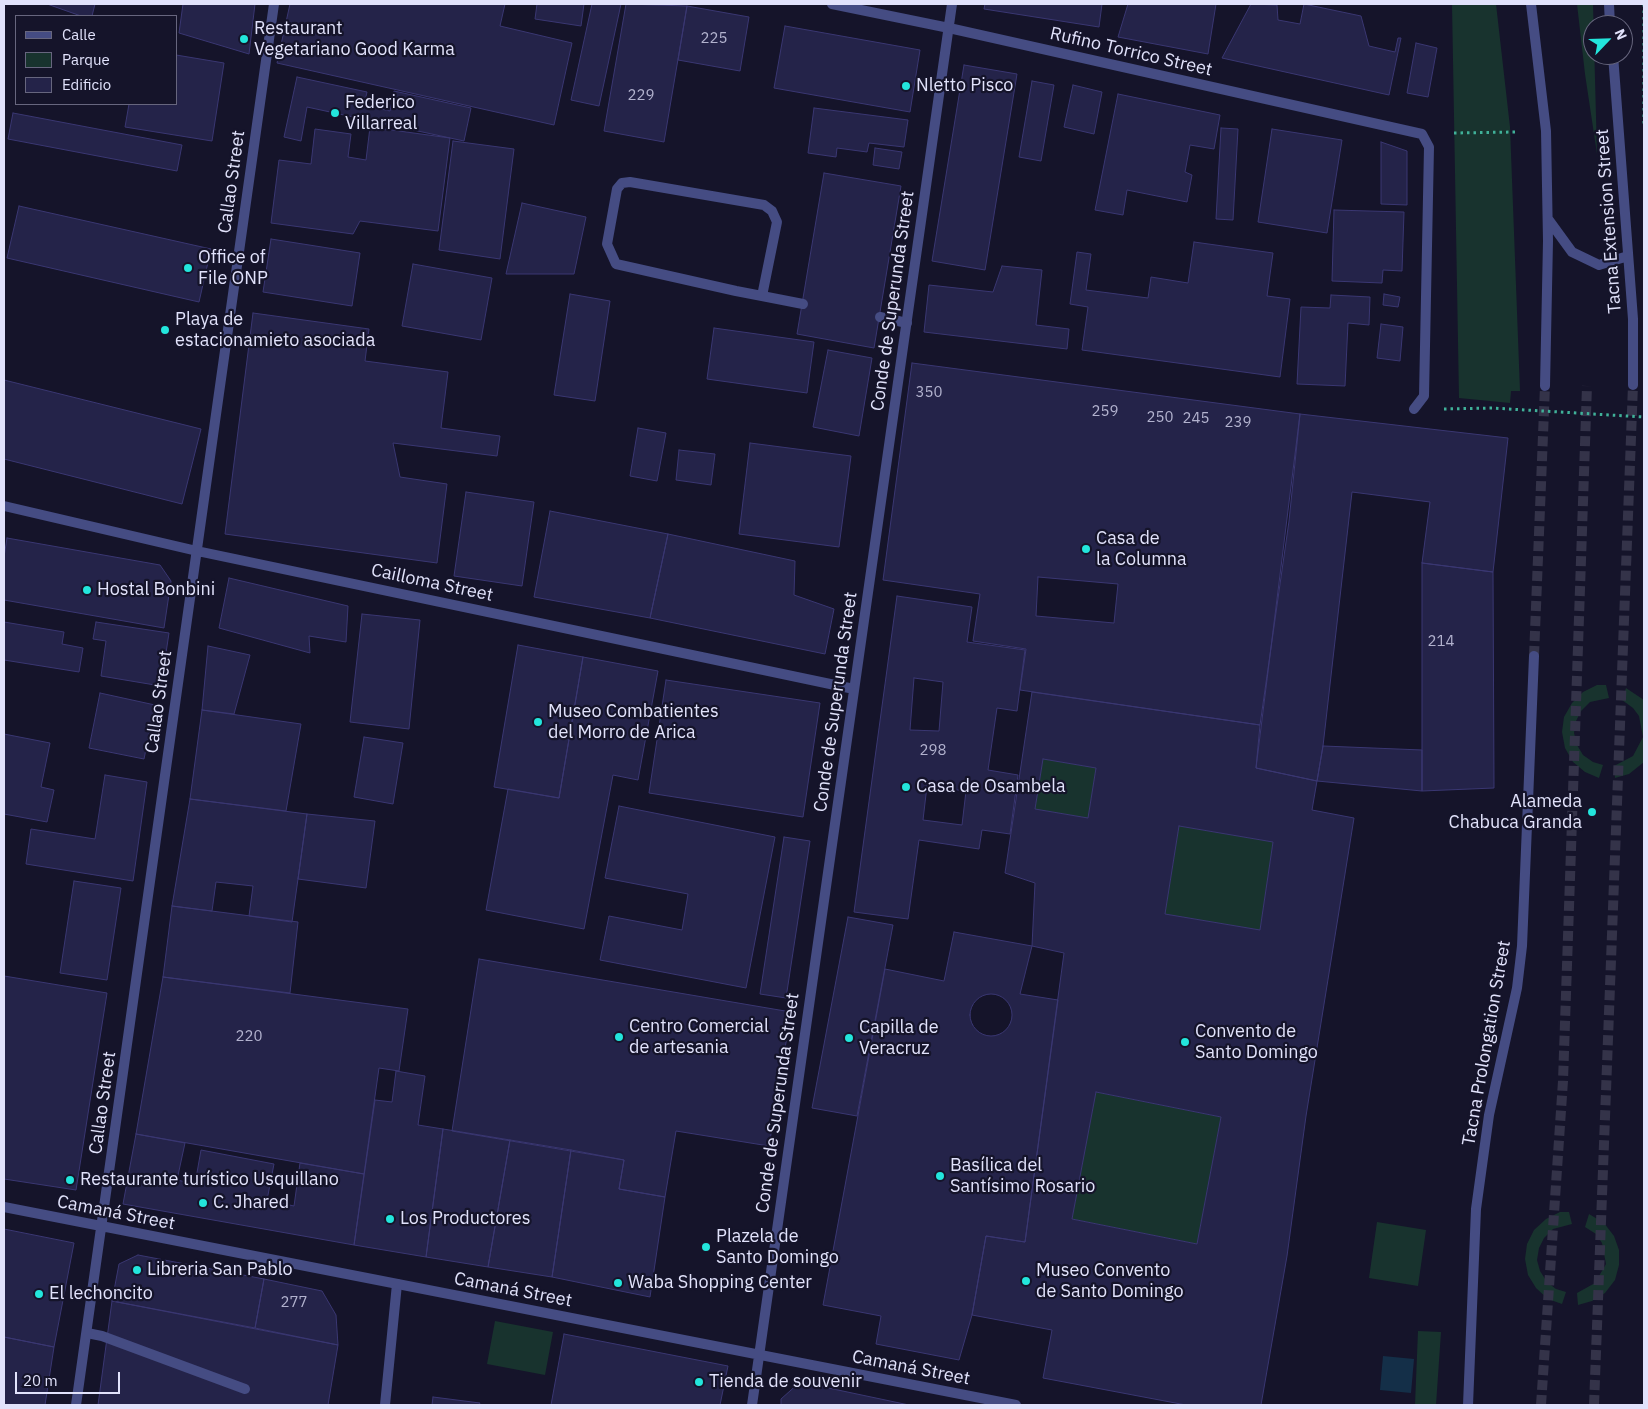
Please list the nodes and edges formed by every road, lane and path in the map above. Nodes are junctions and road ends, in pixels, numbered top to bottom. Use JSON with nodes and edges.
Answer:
{"nodes":[{"id":1,"x":274,"y":4,"type":"edge"},
{"id":2,"x":832,"y":4,"type":"edge"},
{"id":3,"x":952,"y":4,"type":"edge"},
{"id":4,"x":1531,"y":4,"type":"edge"},
{"id":5,"x":1644,"y":4,"type":"edge"},
{"id":6,"x":949,"y":28,"type":"junction"},
{"id":7,"x":1614,"y":65,"type":"edge"},
{"id":8,"x":1516,"y":132,"type":"dead end"},
{"id":9,"x":1454,"y":133,"type":"dead end"},
{"id":10,"x":1644,"y":135,"type":"edge"},
{"id":11,"x":1548,"y":219,"type":"junction"},
{"id":12,"x":1628,"y":256,"type":"junction"},
{"id":13,"x":762,"y":296,"type":"junction"},
{"id":14,"x":803,"y":304,"type":"dead end"},
{"id":15,"x":880,"y":317,"type":"dead end"},
{"id":16,"x":907,"y":323,"type":"junction"},
{"id":17,"x":1545,"y":386,"type":"tunnel mouth"},
{"id":18,"x":1633,"y":386,"type":"tunnel mouth"},
{"id":19,"x":1414,"y":408,"type":"joint"},
{"id":20,"x":1644,"y":417,"type":"edge"},
{"id":21,"x":4,"y":506,"type":"edge"},
{"id":22,"x":196,"y":551,"type":"junction"},
{"id":23,"x":1534,"y":656,"type":"tunnel mouth"},
{"id":24,"x":854,"y":689,"type":"junction"},
{"id":25,"x":4,"y":1207,"type":"edge"},
{"id":26,"x":103,"y":1227,"type":"junction"},
{"id":27,"x":397,"y":1284,"type":"junction"},
{"id":28,"x":87,"y":1333,"type":"junction"},
{"id":29,"x":759,"y":1355,"type":"junction"},
{"id":30,"x":245,"y":1389,"type":"dead end"},
{"id":31,"x":76,"y":1405,"type":"edge"},
{"id":32,"x":385,"y":1405,"type":"edge"},
{"id":33,"x":752,"y":1405,"type":"edge"},
{"id":34,"x":1016,"y":1405,"type":"edge"},
{"id":35,"x":1468,"y":1405,"type":"edge"}],
"edges":[{"from":1,"to":22,"type":"street","name":"Callao Street"},
{"from":2,"to":6,"type":"street","name":"Rufino Torrico Street"},
{"from":3,"to":6,"type":"street","name":"Conde de Superunda Street"},
{"from":4,"to":11,"type":"street"},
{"from":5,"to":10,"type":"path"},
{"from":6,"to":16,"type":"street","name":"Conde de Superunda Street"},
{"from":6,"to":19,"type":"street","name":"Rufino Torrico Street"},
{"from":7,"to":12,"type":"street","name":"Tacna Extension Street"},
{"from":8,"to":9,"type":"path"},
{"from":11,"to":12,"type":"street"},
{"from":11,"to":17,"type":"street"},
{"from":12,"to":18,"type":"street","name":"Tacna Extension Street"},
{"from":13,"to":13,"type":"street"},
{"from":13,"to":14,"type":"street"},
{"from":15,"to":16,"type":"street"},
{"from":16,"to":24,"type":"street","name":"Conde de Superunda Street"},
{"from":19,"to":20,"type":"path"},
{"from":21,"to":22,"type":"street","name":"Cailloma Street"},
{"from":22,"to":24,"type":"street","name":"Cailloma Street"},
{"from":22,"to":26,"type":"street","name":"Callao Street"},
{"from":23,"to":35,"type":"street","name":"Tacna Prolongation Street"},
{"from":24,"to":29,"type":"street","name":"Conde de Superunda Street"},
{"from":25,"to":26,"type":"street","name":"Camaná Street"},
{"from":26,"to":27,"type":"street","name":"Camaná Street"},
{"from":26,"to":28,"type":"street","name":"Callao Street"},
{"from":27,"to":29,"type":"street","name":"Camaná Street"},
{"from":27,"to":32,"type":"street"},
{"from":28,"to":30,"type":"street"},
{"from":28,"to":31,"type":"street","name":"Callao Street"},
{"from":29,"to":33,"type":"street","name":"Conde de Superunda Street"},
{"from":29,"to":34,"type":"street","name":"Camaná Street"}]}
